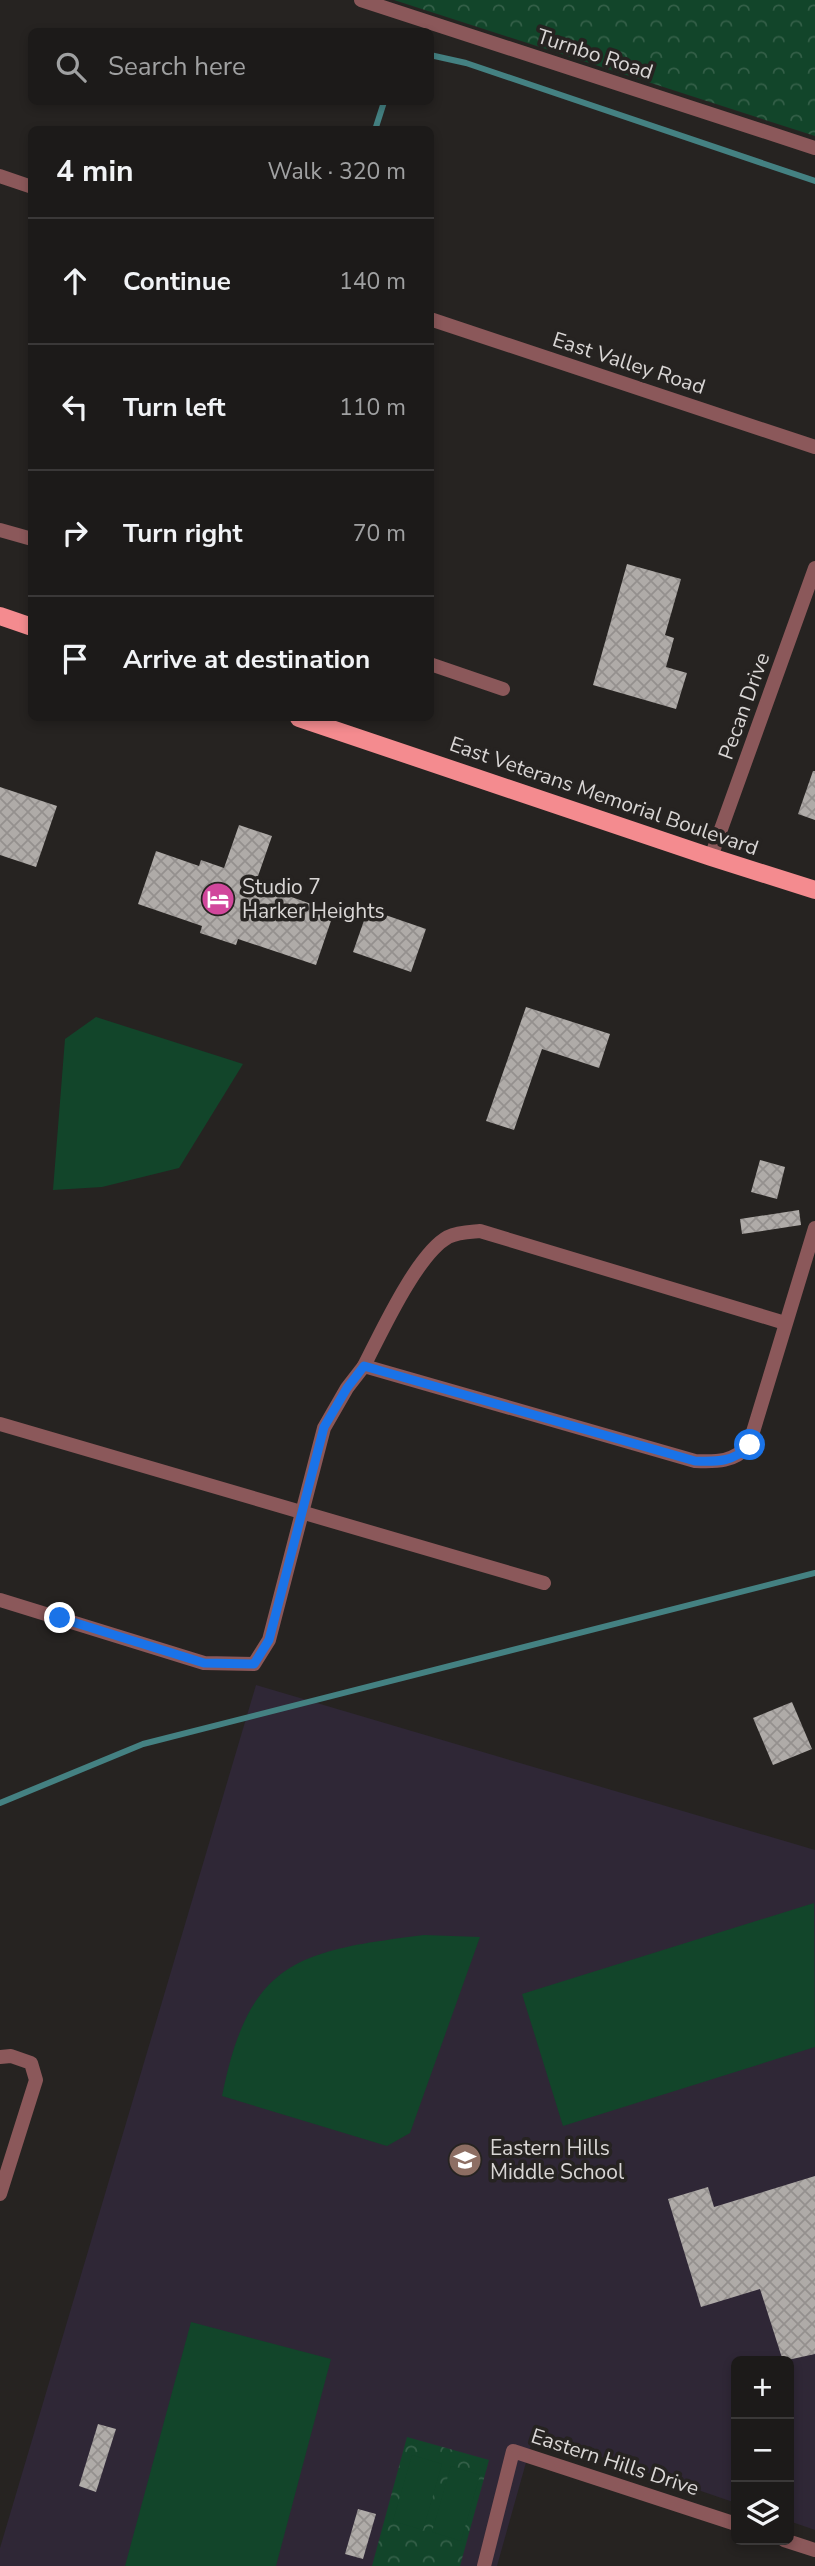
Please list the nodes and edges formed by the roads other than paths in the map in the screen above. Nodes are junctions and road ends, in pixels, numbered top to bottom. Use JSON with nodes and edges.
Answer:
{"nodes":[{"id":1,"x":361,"y":0,"type":"edge"},
{"id":2,"x":815,"y":148,"type":"edge"},
{"id":3,"x":0,"y":176,"type":"edge"},
{"id":4,"x":28,"y":186,"type":"edge"},
{"id":5,"x":434,"y":320,"type":"edge"},
{"id":6,"x":815,"y":447,"type":"edge"},
{"id":7,"x":0,"y":530,"type":"edge"},
{"id":8,"x":28,"y":537,"type":"edge"},
{"id":9,"x":815,"y":568,"type":"edge"},
{"id":10,"x":0,"y":616,"type":"edge"},
{"id":11,"x":28,"y":626,"type":"edge"},
{"id":12,"x":434,"y":665,"type":"edge"},
{"id":13,"x":503,"y":689,"type":"dead end"},
{"id":14,"x":308,"y":721,"type":"edge"},
{"id":15,"x":711,"y":858,"type":"junction"},
{"id":16,"x":815,"y":890,"type":"edge"},
{"id":17,"x":815,"y":1228,"type":"edge"},
{"id":18,"x":785,"y":1323,"type":"junction"},
{"id":19,"x":364,"y":1366,"type":"junction"},
{"id":20,"x":0,"y":1424,"type":"edge"},
{"id":21,"x":302,"y":1513,"type":"junction"},
{"id":22,"x":544,"y":1583,"type":"dead end"},
{"id":23,"x":0,"y":1600,"type":"edge"},
{"id":24,"x":0,"y":2057,"type":"edge"},
{"id":25,"x":0,"y":2194,"type":"edge"},
{"id":26,"x":731,"y":2522,"type":"edge"},
{"id":27,"x":794,"y":2543,"type":"edge"},
{"id":28,"x":815,"y":2550,"type":"edge"},
{"id":29,"x":484,"y":2566,"type":"edge"}],
"edges":[{"from":1,"to":2,"type":"street","name":"Turnbo Road"},
{"from":3,"to":4,"type":"street"},
{"from":5,"to":6,"type":"street","name":"East Valley Road"},
{"from":7,"to":8,"type":"street"},
{"from":9,"to":15,"type":"street","name":"Pecan Drive"},
{"from":10,"to":11,"type":"main road"},
{"from":12,"to":13,"type":"street"},
{"from":14,"to":15,"type":"main road","name":"East Veterans Memorial Boulevard"},
{"from":15,"to":16,"type":"main road","name":"East Veterans Memorial Boulevard"},
{"from":17,"to":18,"type":"street"},
{"from":18,"to":19,"type":"street"},
{"from":18,"to":19,"type":"street"},
{"from":19,"to":21,"type":"street"},
{"from":20,"to":21,"type":"street"},
{"from":21,"to":22,"type":"street"},
{"from":21,"to":23,"type":"street"},
{"from":24,"to":25,"type":"street"},
{"from":26,"to":29,"type":"street","name":"Eastern Hills Drive"},
{"from":27,"to":28,"type":"street"}]}
